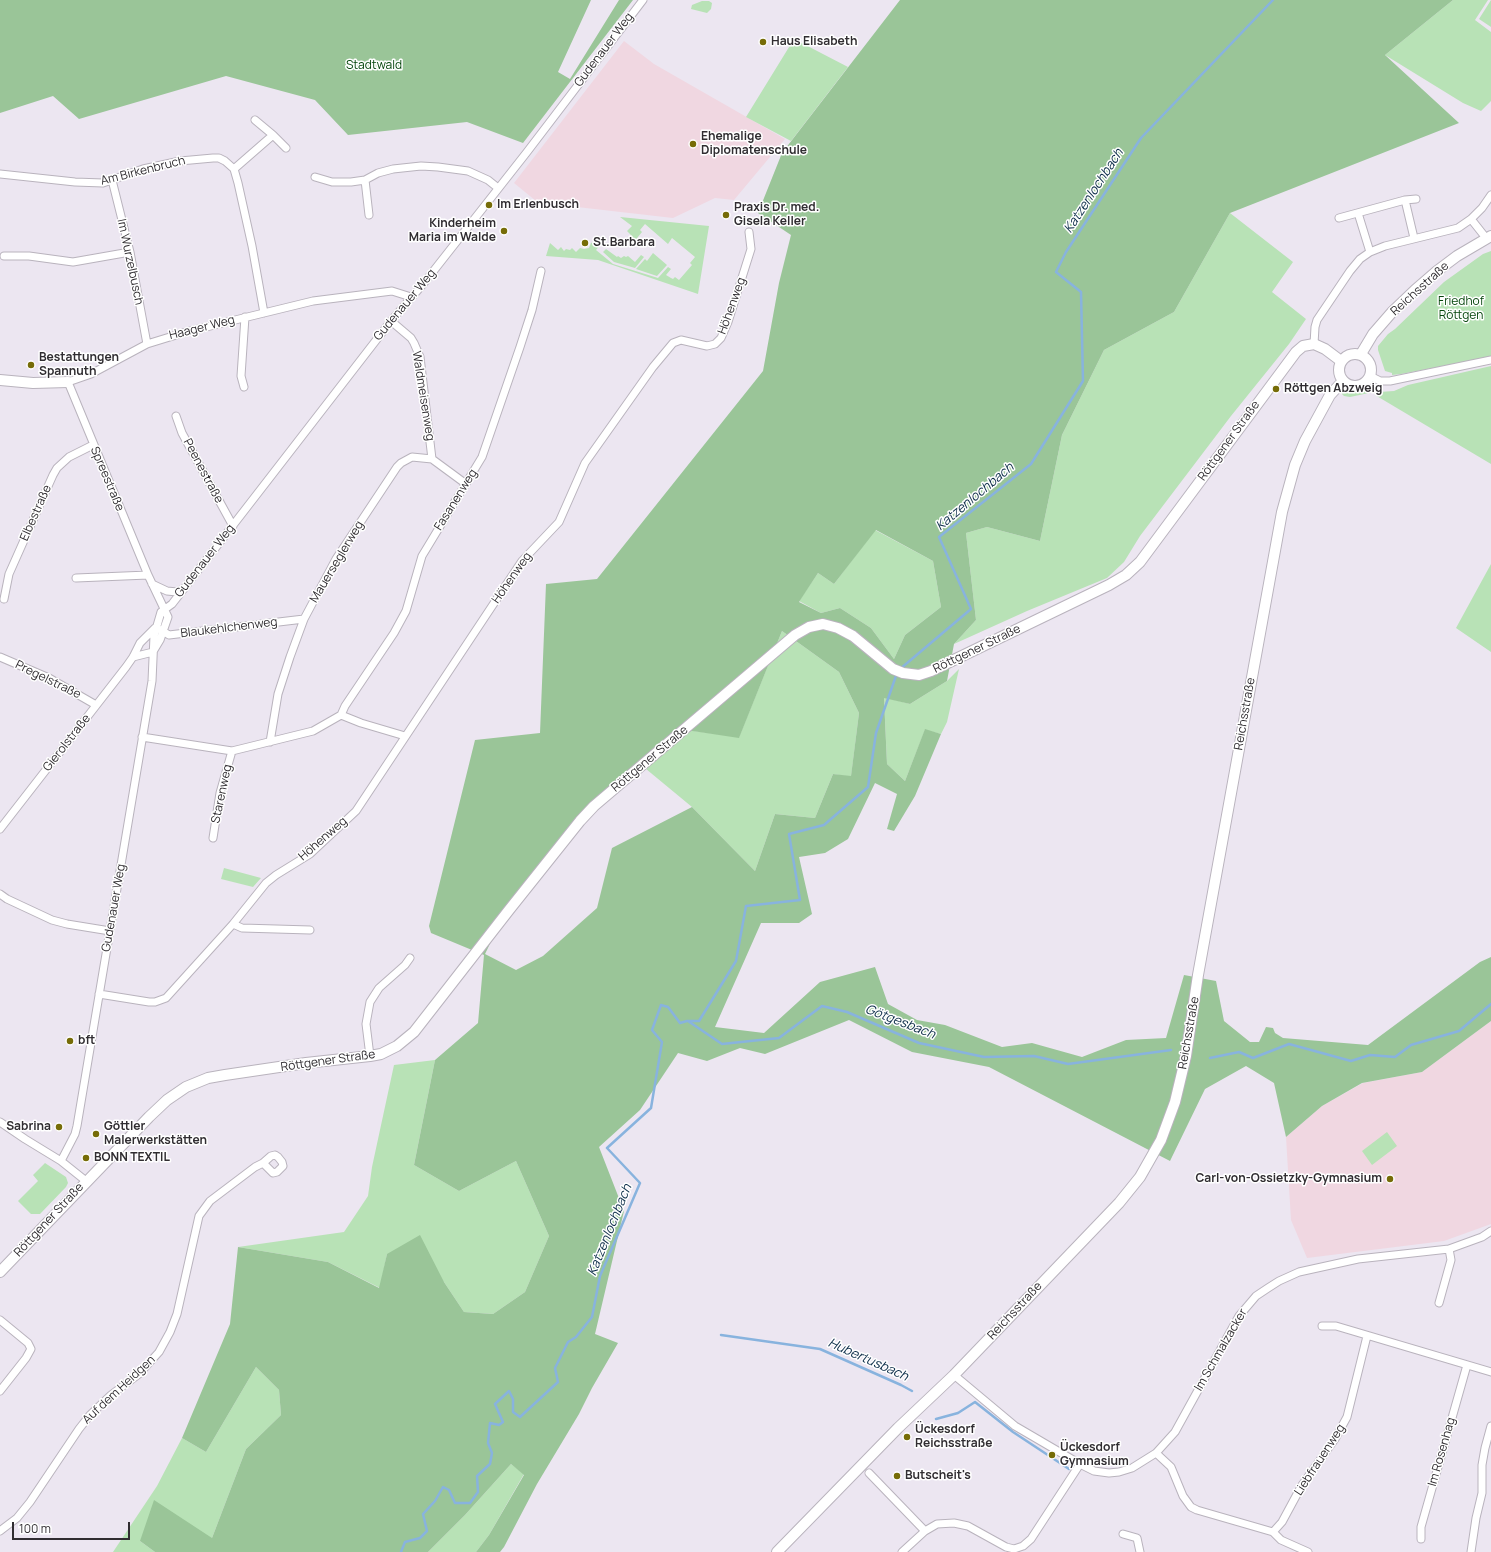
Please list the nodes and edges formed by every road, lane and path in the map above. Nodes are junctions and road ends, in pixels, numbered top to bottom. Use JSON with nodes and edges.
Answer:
{"nodes":[{"id":1,"x":643,"y":0,"type":"edge"},
{"id":2,"x":255,"y":120,"type":"dead end"},
{"id":3,"x":273,"y":135,"type":"junction"},
{"id":4,"x":286,"y":148,"type":"dead end"},
{"id":5,"x":234,"y":169,"type":"junction"},
{"id":6,"x":0,"y":174,"type":"edge"},
{"id":7,"x":315,"y":177,"type":"dead end"},
{"id":8,"x":112,"y":180,"type":"junction"},
{"id":9,"x":365,"y":180,"type":"junction"},
{"id":10,"x":498,"y":188,"type":"junction"},
{"id":11,"x":1491,"y":195,"type":"edge"},
{"id":12,"x":1416,"y":199,"type":"dead end"},
{"id":13,"x":1405,"y":200,"type":"junction"},
{"id":14,"x":1358,"y":213,"type":"junction"},
{"id":15,"x":369,"y":215,"type":"dead end"},
{"id":16,"x":1339,"y":218,"type":"dead end"},
{"id":17,"x":1471,"y":219,"type":"junction"},
{"id":18,"x":749,"y":232,"type":"dead end"},
{"id":19,"x":1488,"y":237,"type":"edge"},
{"id":20,"x":1414,"y":238,"type":"junction"},
{"id":21,"x":130,"y":252,"type":"junction"},
{"id":22,"x":1370,"y":252,"type":"junction"},
{"id":23,"x":4,"y":256,"type":"dead end"},
{"id":24,"x":541,"y":271,"type":"dead end"},
{"id":25,"x":411,"y":296,"type":"junction"},
{"id":26,"x":264,"y":313,"type":"junction"},
{"id":27,"x":245,"y":317,"type":"junction"},
{"id":28,"x":391,"y":321,"type":"junction"},
{"id":29,"x":147,"y":344,"type":"junction"},
{"id":30,"x":1314,"y":344,"type":"junction"},
{"id":31,"x":1361,"y":354,"type":"junction"},
{"id":32,"x":1491,"y":360,"type":"edge"},
{"id":33,"x":1341,"y":361,"type":"junction"},
{"id":34,"x":1370,"y":376,"type":"junction"},
{"id":35,"x":0,"y":380,"type":"edge"},
{"id":36,"x":68,"y":382,"type":"junction"},
{"id":37,"x":1343,"y":382,"type":"junction"},
{"id":38,"x":244,"y":387,"type":"dead end"},
{"id":39,"x":176,"y":416,"type":"dead end"},
{"id":40,"x":93,"y":445,"type":"junction"},
{"id":41,"x":432,"y":459,"type":"junction"},
{"id":42,"x":466,"y":484,"type":"junction"},
{"id":43,"x":233,"y":526,"type":"junction"},
{"id":44,"x":148,"y":575,"type":"junction"},
{"id":45,"x":76,"y":578,"type":"dead end"},
{"id":46,"x":152,"y":584,"type":"junction"},
{"id":47,"x":183,"y":589,"type":"junction"},
{"id":48,"x":4,"y":599,"type":"dead end"},
{"id":49,"x":165,"y":609,"type":"junction"},
{"id":50,"x":304,"y":619,"type":"junction"},
{"id":51,"x":156,"y":626,"type":"junction"},
{"id":52,"x":163,"y":632,"type":"junction"},
{"id":53,"x":153,"y":652,"type":"junction"},
{"id":54,"x":0,"y":657,"type":"edge"},
{"id":55,"x":133,"y":657,"type":"junction"},
{"id":56,"x":96,"y":704,"type":"junction"},
{"id":57,"x":341,"y":715,"type":"junction"},
{"id":58,"x":142,"y":736,"type":"junction"},
{"id":59,"x":405,"y":736,"type":"junction"},
{"id":60,"x":270,"y":742,"type":"junction"},
{"id":61,"x":232,"y":751,"type":"junction"},
{"id":62,"x":0,"y":828,"type":"edge"},
{"id":63,"x":213,"y":838,"type":"dead end"},
{"id":64,"x":0,"y":894,"type":"edge"},
{"id":65,"x":233,"y":924,"type":"junction"},
{"id":66,"x":310,"y":930,"type":"dead end"},
{"id":67,"x":110,"y":931,"type":"junction"},
{"id":68,"x":410,"y":958,"type":"dead end"},
{"id":69,"x":99,"y":994,"type":"junction"},
{"id":70,"x":370,"y":1056,"type":"junction"},
{"id":71,"x":0,"y":1122,"type":"edge"},
{"id":72,"x":61,"y":1161,"type":"junction"},
{"id":73,"x":263,"y":1163,"type":"dead end"},
{"id":74,"x":86,"y":1181,"type":"junction"},
{"id":75,"x":1491,"y":1232,"type":"edge"},
{"id":76,"x":1448,"y":1249,"type":"junction"},
{"id":77,"x":0,"y":1272,"type":"edge"},
{"id":78,"x":1439,"y":1303,"type":"dead end"},
{"id":79,"x":0,"y":1320,"type":"edge"},
{"id":80,"x":1322,"y":1326,"type":"dead end"},
{"id":81,"x":1367,"y":1336,"type":"junction"},
{"id":82,"x":1468,"y":1365,"type":"junction"},
{"id":83,"x":1491,"y":1372,"type":"edge"},
{"id":84,"x":954,"y":1375,"type":"junction"},
{"id":85,"x":0,"y":1391,"type":"edge"},
{"id":86,"x":1491,"y":1426,"type":"edge"},
{"id":87,"x":1156,"y":1453,"type":"junction"},
{"id":88,"x":1080,"y":1464,"type":"junction"},
{"id":89,"x":868,"y":1473,"type":"dead end"},
{"id":90,"x":0,"y":1531,"type":"edge"},
{"id":91,"x":925,"y":1531,"type":"junction"},
{"id":92,"x":1273,"y":1532,"type":"junction"},
{"id":93,"x":1123,"y":1534,"type":"dead end"},
{"id":94,"x":1421,"y":1539,"type":"dead end"},
{"id":95,"x":777,"y":1552,"type":"edge"},
{"id":96,"x":902,"y":1552,"type":"edge"},
{"id":97,"x":1140,"y":1552,"type":"edge"},
{"id":98,"x":1308,"y":1552,"type":"edge"},
{"id":99,"x":1472,"y":1552,"type":"edge"}],
"edges":[{"from":1,"to":10,"type":"street","name":"Gudenauer Weg"},
{"from":2,"to":3,"type":"street"},
{"from":3,"to":4,"type":"street"},
{"from":3,"to":5,"type":"street"},
{"from":5,"to":8,"type":"street","name":"Am Birkenbruch"},
{"from":5,"to":26,"type":"street"},
{"from":6,"to":8,"type":"street","name":"Am Birkenbruch"},
{"from":7,"to":9,"type":"street"},
{"from":8,"to":21,"type":"street","name":"Im Wurzelbusch"},
{"from":9,"to":10,"type":"street"},
{"from":9,"to":15,"type":"street"},
{"from":10,"to":25,"type":"street","name":"Gudenauer Weg"},
{"from":11,"to":17,"type":"street"},
{"from":12,"to":13,"type":"street"},
{"from":13,"to":14,"type":"street"},
{"from":13,"to":20,"type":"street"},
{"from":14,"to":16,"type":"street"},
{"from":14,"to":22,"type":"street"},
{"from":17,"to":19,"type":"street"},
{"from":17,"to":20,"type":"street"},
{"from":18,"to":59,"type":"street","name":"Höhenweg"},
{"from":19,"to":31,"type":"street","name":"Reichsstraße"},
{"from":20,"to":22,"type":"street"},
{"from":21,"to":23,"type":"street"},
{"from":21,"to":29,"type":"street","name":"Im Wurzelbusch"},
{"from":22,"to":30,"type":"street"},
{"from":24,"to":42,"type":"street","name":"Fasanenweg"},
{"from":25,"to":26,"type":"street","name":"Haager Weg"},
{"from":25,"to":28,"type":"street","name":"Gudenauer Weg"},
{"from":26,"to":27,"type":"street","name":"Haager Weg"},
{"from":27,"to":29,"type":"street","name":"Haager Weg"},
{"from":27,"to":38,"type":"street"},
{"from":28,"to":41,"type":"street","name":"Waldmeisenweg"},
{"from":28,"to":43,"type":"street","name":"Gudenauer Weg"},
{"from":29,"to":36,"type":"street","name":"Haager Weg"},
{"from":30,"to":33,"type":"street"},
{"from":30,"to":70,"type":"street","name":"Röttgener Straße"},
{"from":31,"to":33,"type":"street"},
{"from":31,"to":34,"type":"street"},
{"from":32,"to":34,"type":"street"},
{"from":33,"to":37,"type":"street"},
{"from":34,"to":37,"type":"street"},
{"from":35,"to":36,"type":"street","name":"Haager Weg"},
{"from":36,"to":40,"type":"street","name":"Spreestraße"},
{"from":37,"to":84,"type":"street","name":"Reichsstraße"},
{"from":39,"to":43,"type":"street","name":"Peenestraße"},
{"from":40,"to":44,"type":"street","name":"Spreestraße"},
{"from":40,"to":48,"type":"street","name":"Elbestraße"},
{"from":41,"to":42,"type":"street"},
{"from":41,"to":50,"type":"street","name":"Mauerseglerweg"},
{"from":42,"to":57,"type":"street","name":"Fasanenweg"},
{"from":43,"to":47,"type":"street","name":"Gudenauer Weg"},
{"from":44,"to":45,"type":"street"},
{"from":44,"to":46,"type":"street","name":"Spreestraße"},
{"from":46,"to":47,"type":"street"},
{"from":46,"to":49,"type":"street","name":"Spreestraße"},
{"from":47,"to":49,"type":"street","name":"Gudenauer Weg"},
{"from":49,"to":51,"type":"street","name":"Gudenauer Weg"},
{"from":49,"to":52,"type":"street","name":"Gudenauer Weg"},
{"from":50,"to":52,"type":"street","name":"Blaukehlchenweg"},
{"from":50,"to":60,"type":"street","name":"Mauerseglerweg"},
{"from":51,"to":52,"type":"street","name":"Blaukehlchenweg"},
{"from":51,"to":53,"type":"street","name":"Gudenauer Weg"},
{"from":51,"to":55,"type":"street","name":"Gierolstraße"},
{"from":52,"to":53,"type":"street","name":"Gudenauer Weg"},
{"from":53,"to":55,"type":"street"},
{"from":53,"to":58,"type":"street","name":"Gudenauer Weg"},
{"from":54,"to":56,"type":"street","name":"Pregelstraße"},
{"from":55,"to":56,"type":"street","name":"Gierolstraße"},
{"from":56,"to":62,"type":"street","name":"Gierolstraße"},
{"from":57,"to":59,"type":"street"},
{"from":57,"to":60,"type":"street"},
{"from":58,"to":61,"type":"street"},
{"from":58,"to":67,"type":"street","name":"Gudenauer Weg"},
{"from":59,"to":65,"type":"street","name":"Höhenweg"},
{"from":60,"to":61,"type":"street"},
{"from":61,"to":63,"type":"street","name":"Starenweg"},
{"from":64,"to":67,"type":"street"},
{"from":65,"to":66,"type":"street"},
{"from":65,"to":69,"type":"street","name":"Höhenweg"},
{"from":67,"to":69,"type":"street","name":"Gudenauer Weg"},
{"from":68,"to":70,"type":"street"},
{"from":69,"to":72,"type":"street","name":"Gudenauer Weg"},
{"from":70,"to":74,"type":"street","name":"Röttgener Straße"},
{"from":71,"to":72,"type":"street"},
{"from":72,"to":74,"type":"street"},
{"from":73,"to":90,"type":"street","name":"Auf dem Heidgen"},
{"from":74,"to":77,"type":"street","name":"Röttgener Straße"},
{"from":75,"to":76,"type":"street","name":"Im Schmalzacker"},
{"from":76,"to":78,"type":"street"},
{"from":76,"to":87,"type":"street","name":"Im Schmalzacker"},
{"from":79,"to":85,"type":"street"},
{"from":80,"to":81,"type":"street"},
{"from":81,"to":82,"type":"street"},
{"from":81,"to":92,"type":"street","name":"Liebfrauenweg"},
{"from":82,"to":83,"type":"street"},
{"from":82,"to":94,"type":"street","name":"Im Rosenhag"},
{"from":84,"to":88,"type":"street","name":"Im Schmalzacker"},
{"from":84,"to":95,"type":"street","name":"Reichsstraße"},
{"from":86,"to":99,"type":"street"},
{"from":87,"to":88,"type":"street","name":"Im Schmalzacker"},
{"from":87,"to":92,"type":"street"},
{"from":88,"to":91,"type":"street"},
{"from":89,"to":91,"type":"street"},
{"from":91,"to":96,"type":"street"},
{"from":92,"to":98,"type":"street"},
{"from":93,"to":97,"type":"street"}]}
